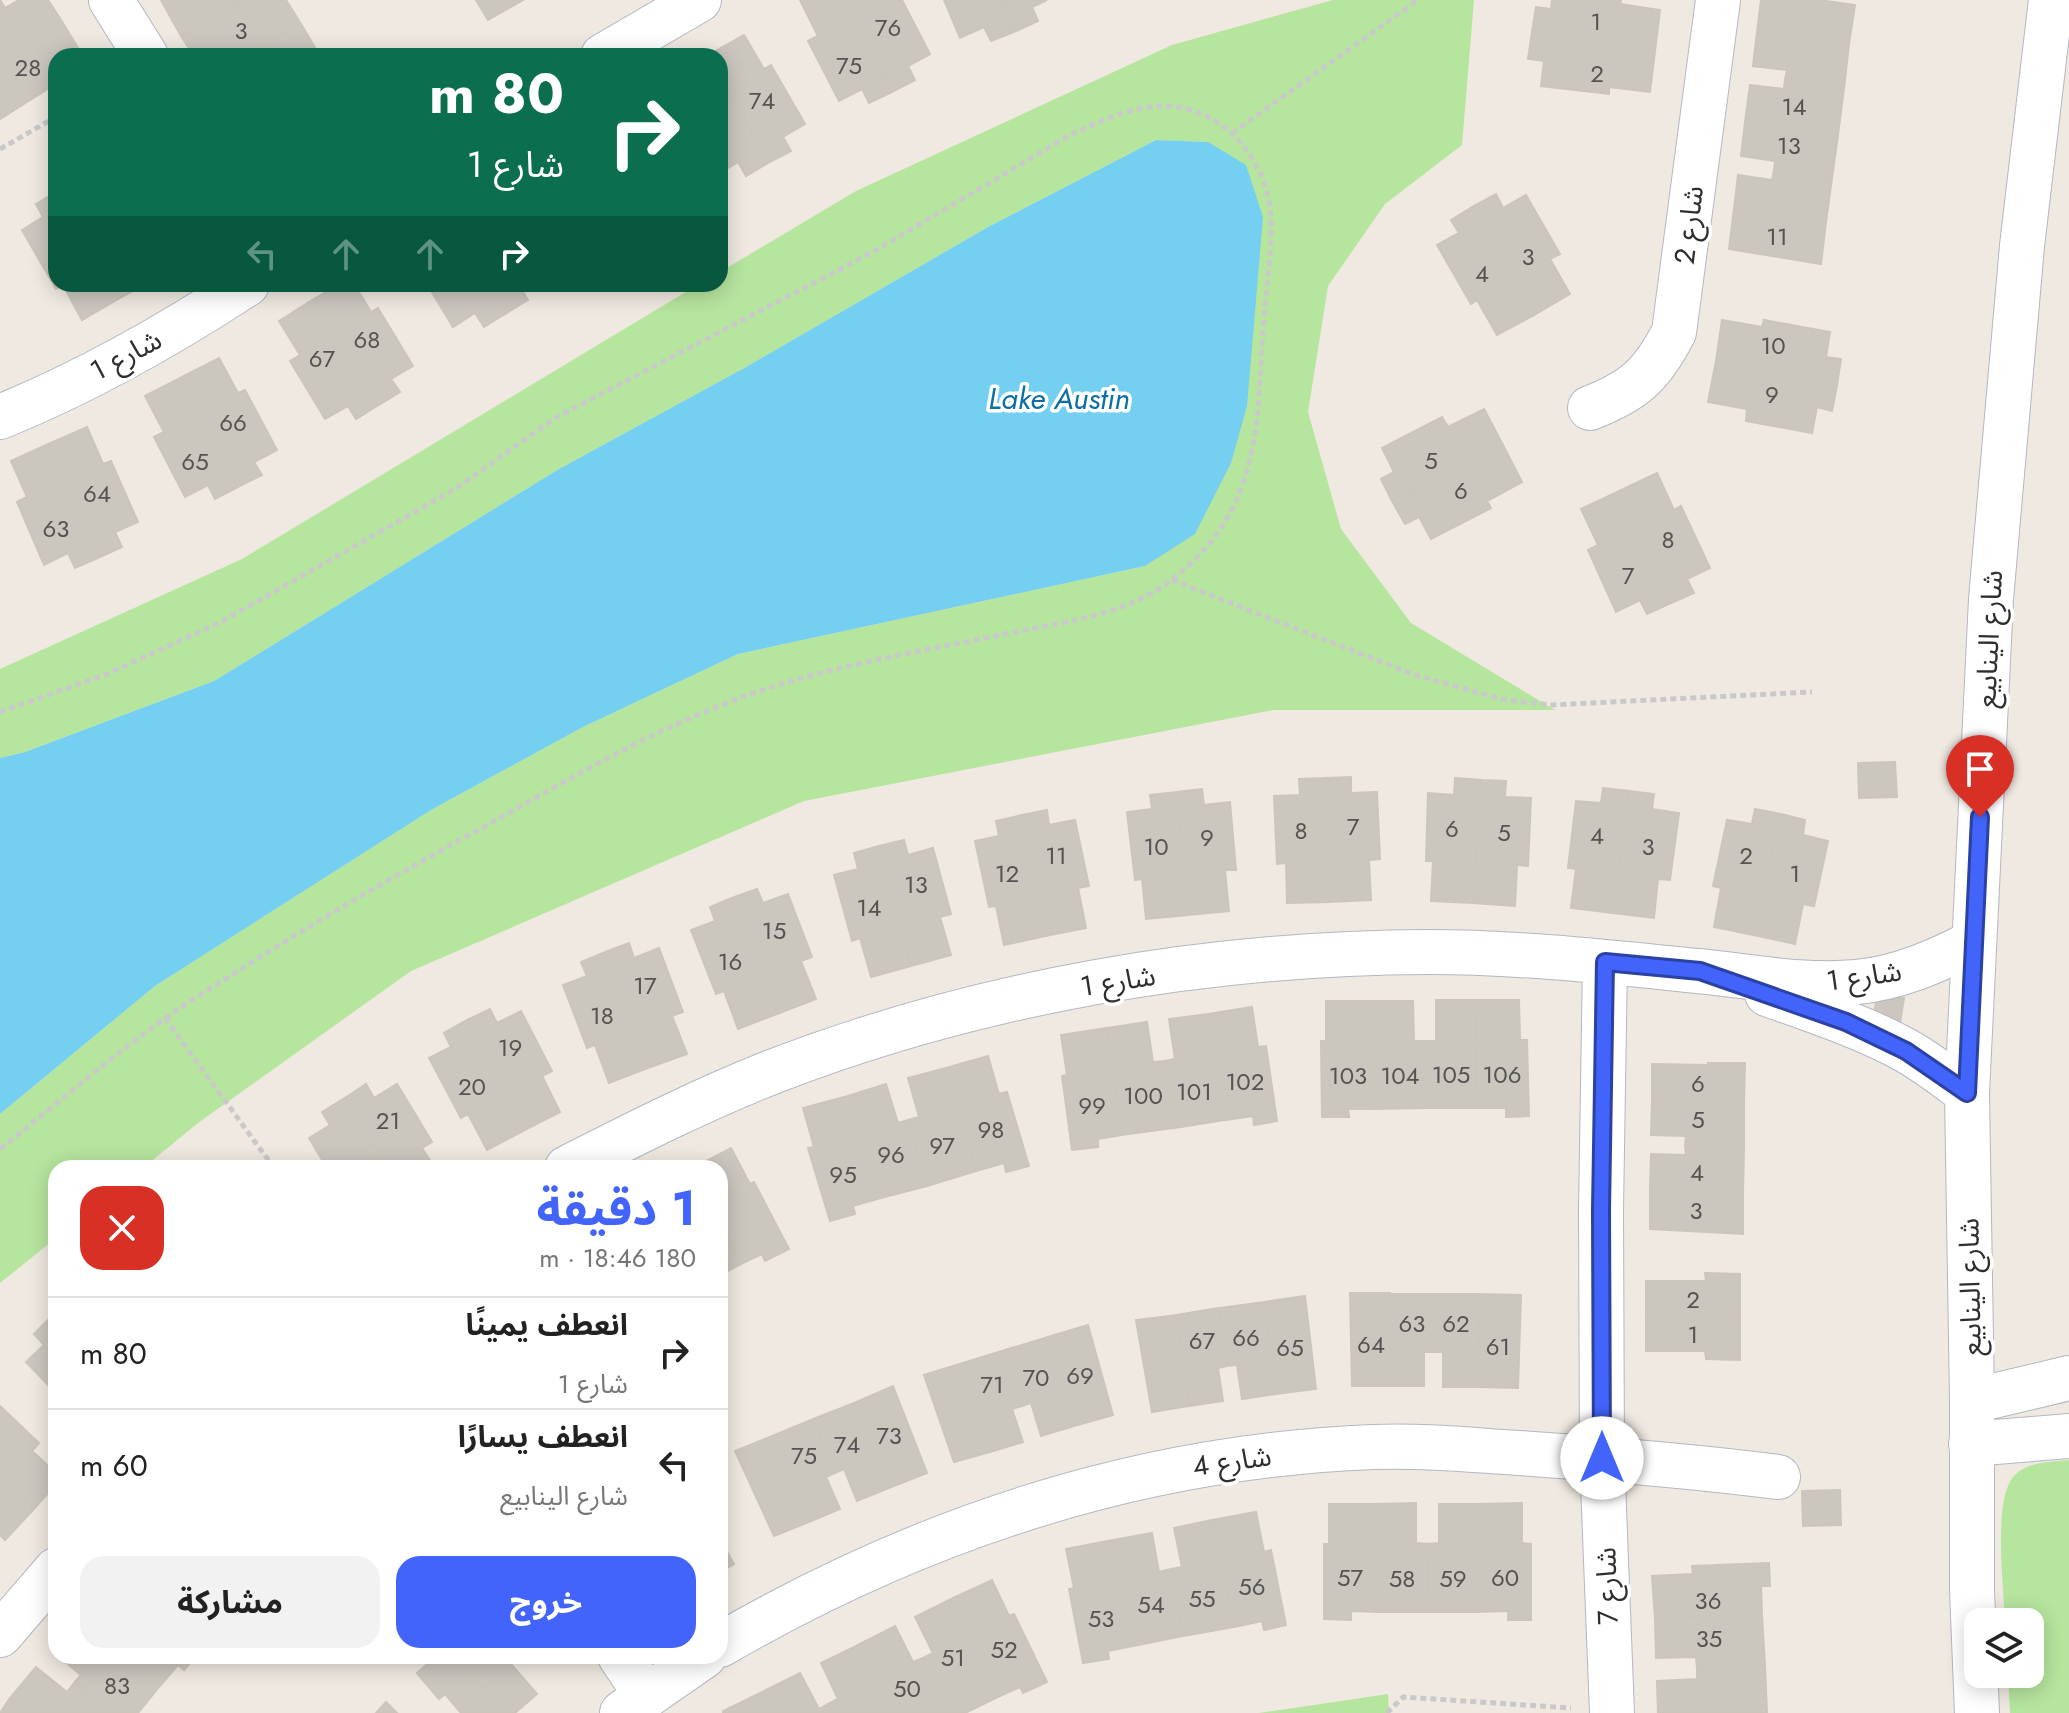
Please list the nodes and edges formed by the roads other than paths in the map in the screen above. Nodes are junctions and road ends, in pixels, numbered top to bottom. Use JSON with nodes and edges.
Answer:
{"nodes":[{"id":1,"x":111,"y":0,"type":"edge"},
{"id":2,"x":1718,"y":0,"type":"edge"},
{"id":3,"x":2051,"y":0,"type":"edge"},
{"id":4,"x":681,"y":4,"type":"edge"},
{"id":5,"x":141,"y":48,"type":"edge"},
{"id":6,"x":615,"y":48,"type":"edge"},
{"id":7,"x":235,"y":292,"type":"edge"},
{"id":8,"x":1590,"y":408,"type":"dead end"},
{"id":9,"x":0,"y":417,"type":"edge"},
{"id":10,"x":1974,"y":942,"type":"junction"},
{"id":11,"x":1605,"y":962,"type":"junction"},
{"id":12,"x":1700,"y":971,"type":"junction"},
{"id":13,"x":1967,"y":1093,"type":"junction"},
{"id":14,"x":583,"y":1160,"type":"edge"},
{"id":15,"x":2069,"y":1378,"type":"edge"},
{"id":16,"x":1972,"y":1401,"type":"junction"},
{"id":17,"x":2069,"y":1436,"type":"edge"},
{"id":18,"x":1971,"y":1444,"type":"junction"},
{"id":19,"x":1602,"y":1458,"type":"junction"},
{"id":20,"x":1778,"y":1477,"type":"dead end"},
{"id":21,"x":48,"y":1579,"type":"edge"},
{"id":22,"x":0,"y":1635,"type":"edge"},
{"id":23,"x":728,"y":1640,"type":"edge"},
{"id":24,"x":622,"y":1664,"type":"edge"},
{"id":25,"x":692,"y":1664,"type":"edge"},
{"id":26,"x":634,"y":1704,"type":"edge"},
{"id":27,"x":1612,"y":1712,"type":"edge"},
{"id":28,"x":1977,"y":1713,"type":"edge"}],
"edges":[{"from":1,"to":5,"type":"street"},
{"from":2,"to":8,"type":"street","name":"شارع 2"},
{"from":3,"to":10,"type":"street","name":"شارع الينابيع"},
{"from":4,"to":6,"type":"street"},
{"from":7,"to":9,"type":"street","name":"شارع 1"},
{"from":10,"to":12,"type":"street","name":"شارع 1"},
{"from":10,"to":13,"type":"street","name":"شارع الينابيع"},
{"from":11,"to":12,"type":"street","name":"شارع 1"},
{"from":11,"to":14,"type":"street","name":"شارع 1"},
{"from":11,"to":19,"type":"street"},
{"from":12,"to":13,"type":"street","name":"شارع 1"},
{"from":13,"to":16,"type":"street","name":"شارع الينابيع"},
{"from":15,"to":16,"type":"street"},
{"from":16,"to":18,"type":"street","name":"شارع الينابيع"},
{"from":17,"to":18,"type":"street"},
{"from":18,"to":28,"type":"street","name":"شارع الينابيع"},
{"from":19,"to":20,"type":"street","name":"شارع 4"},
{"from":19,"to":23,"type":"street","name":"شارع 4"},
{"from":19,"to":27,"type":"street","name":"شارع 7"},
{"from":21,"to":22,"type":"street"},
{"from":24,"to":26,"type":"street"},
{"from":25,"to":26,"type":"street"}]}
